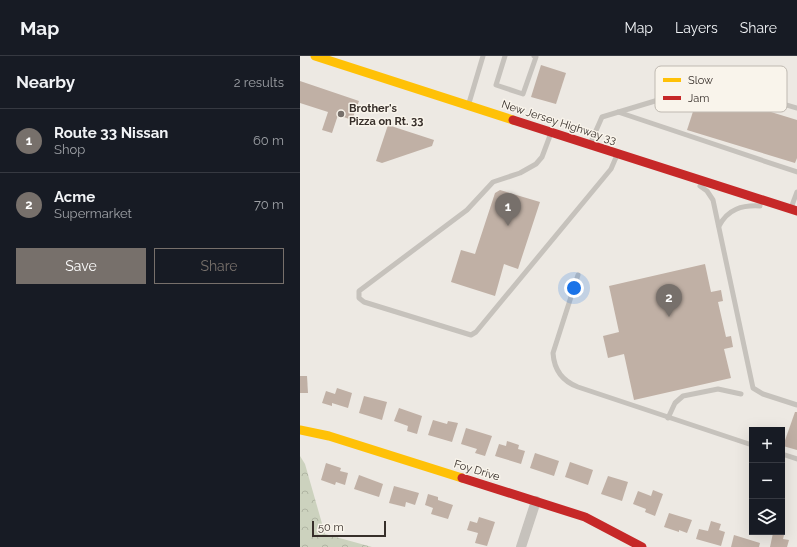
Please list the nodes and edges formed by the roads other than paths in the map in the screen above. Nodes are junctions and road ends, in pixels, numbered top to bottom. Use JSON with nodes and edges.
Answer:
{"nodes":[{"id":1,"x":315,"y":56,"type":"edge"},
{"id":2,"x":483,"y":56,"type":"edge"},
{"id":3,"x":505,"y":56,"type":"edge"},
{"id":4,"x":534,"y":56,"type":"edge"},
{"id":5,"x":655,"y":101,"type":"edge"},
{"id":6,"x":787,"y":105,"type":"edge"},
{"id":7,"x":468,"y":106,"type":"junction"},
{"id":8,"x":797,"y":108,"type":"edge"},
{"id":9,"x":618,"y":112,"type":"junction"},
{"id":10,"x":552,"y":132,"type":"junction"},
{"id":11,"x":590,"y":145,"type":"junction"},
{"id":12,"x":618,"y":153,"type":"junction"},
{"id":13,"x":797,"y":172,"type":"edge"},
{"id":14,"x":683,"y":174,"type":"junction"},
{"id":15,"x":797,"y":192,"type":"edge"},
{"id":16,"x":790,"y":209,"type":"edge"},
{"id":17,"x":719,"y":226,"type":"junction"},
{"id":18,"x":578,"y":275,"type":"dead end"},
{"id":19,"x":741,"y":394,"type":"dead end"},
{"id":20,"x":797,"y":405,"type":"edge"},
{"id":21,"x":668,"y":418,"type":"junction"},
{"id":22,"x":300,"y":430,"type":"edge"},
{"id":23,"x":749,"y":444,"type":"edge"},
{"id":24,"x":785,"y":455,"type":"edge"},
{"id":25,"x":797,"y":459,"type":"edge"},
{"id":26,"x":536,"y":501,"type":"junction"},
{"id":27,"x":521,"y":547,"type":"edge"},
{"id":28,"x":642,"y":547,"type":"edge"}],
"edges":[{"from":1,"to":7,"type":"main road","name":"New Jersey Highway 33"},
{"from":2,"to":7,"type":"lane"},
{"from":3,"to":4,"type":"lane"},
{"from":5,"to":9,"type":"lane"},
{"from":6,"to":8,"type":"lane"},
{"from":7,"to":10,"type":"main road","name":"New Jersey Highway 33"},
{"from":9,"to":11,"type":"lane"},
{"from":9,"to":13,"type":"lane"},
{"from":10,"to":11,"type":"main road","name":"New Jersey Highway 33"},
{"from":10,"to":12,"type":"lane"},
{"from":11,"to":12,"type":"main road","name":"New Jersey Highway 33"},
{"from":12,"to":14,"type":"main road","name":"New Jersey Highway 33"},
{"from":14,"to":16,"type":"main road","name":"New Jersey Highway 33"},
{"from":14,"to":17,"type":"lane"},
{"from":15,"to":16,"type":"lane"},
{"from":16,"to":17,"type":"lane"},
{"from":17,"to":20,"type":"lane"},
{"from":18,"to":21,"type":"lane"},
{"from":19,"to":21,"type":"lane"},
{"from":21,"to":23,"type":"lane"},
{"from":22,"to":26,"type":"main road","name":"Foy Drive"},
{"from":24,"to":25,"type":"lane"},
{"from":26,"to":27,"type":"street"},
{"from":26,"to":28,"type":"main road","name":"Foy Drive"}]}
